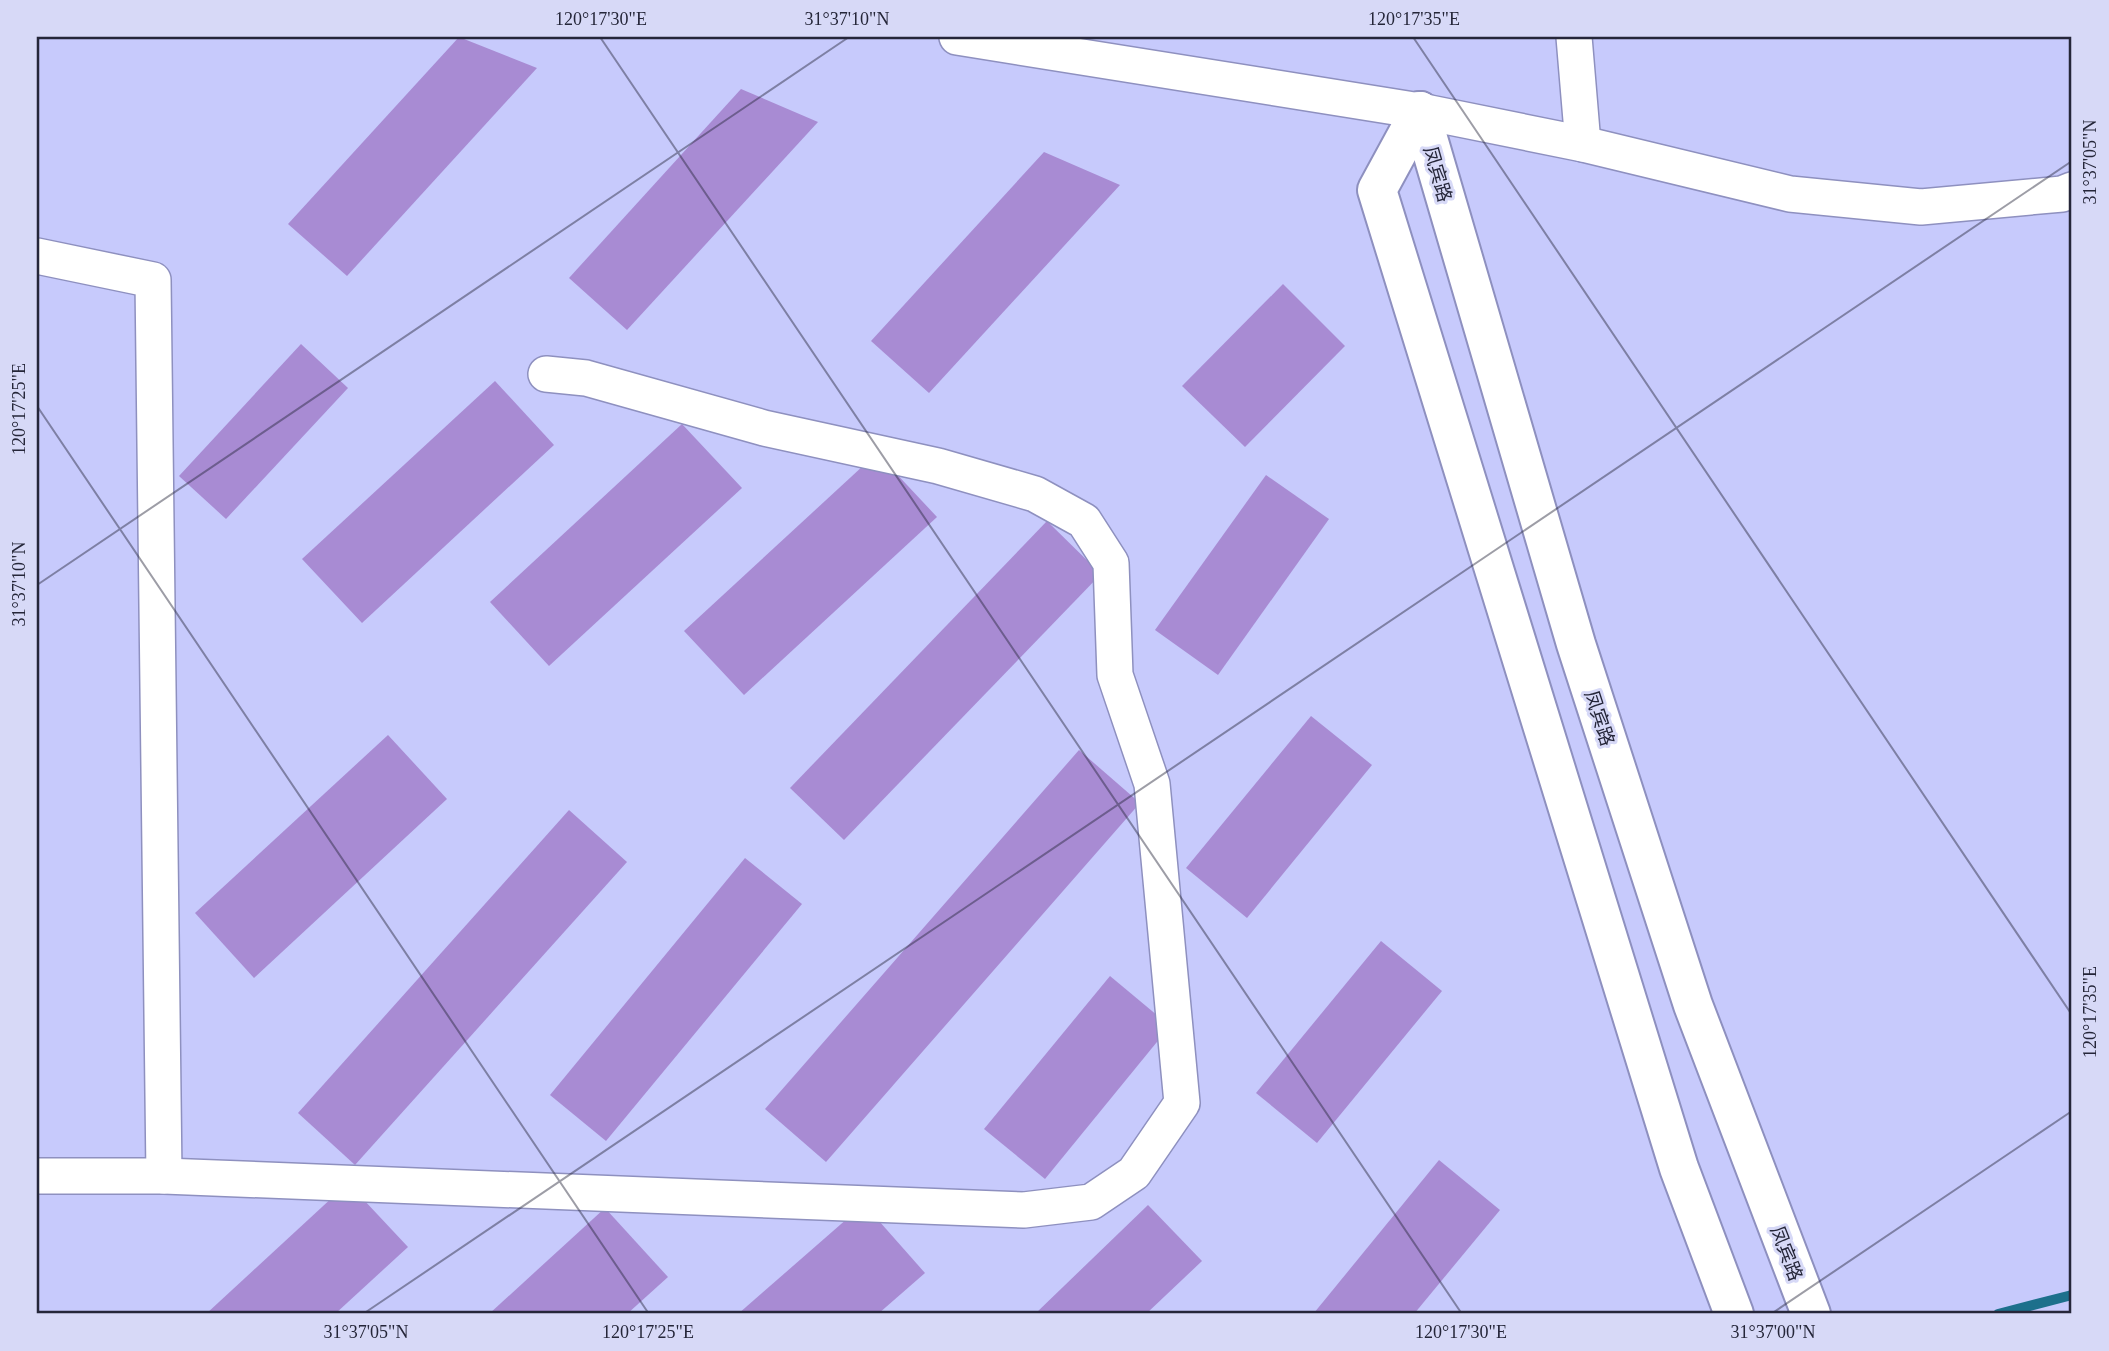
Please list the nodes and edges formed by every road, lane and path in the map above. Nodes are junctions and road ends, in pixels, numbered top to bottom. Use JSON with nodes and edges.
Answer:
{"nodes":[{"id":1,"x":957,"y":37,"type":"edge"},
{"id":2,"x":1574,"y":37,"type":"edge"},
{"id":3,"x":1420,"y":111,"type":"junction"},
{"id":4,"x":1583,"y":144,"type":"junction"},
{"id":5,"x":2072,"y":190,"type":"edge"},
{"id":6,"x":37,"y":257,"type":"edge"},
{"id":7,"x":546,"y":374,"type":"dead end"},
{"id":8,"x":37,"y":1176,"type":"edge"},
{"id":9,"x":163,"y":1176,"type":"junction"},
{"id":10,"x":1810,"y":1313,"type":"edge"},
{"id":11,"x":1734,"y":1314,"type":"edge"}],
"edges":[{"from":1,"to":3,"type":"street"},
{"from":2,"to":4,"type":"street"},
{"from":3,"to":4,"type":"street"},
{"from":3,"to":10,"type":"main road","name":"凤宾路"},
{"from":3,"to":11,"type":"main road"},
{"from":4,"to":5,"type":"street"},
{"from":6,"to":9,"type":"street"},
{"from":7,"to":9,"type":"street"},
{"from":8,"to":9,"type":"street"}]}
